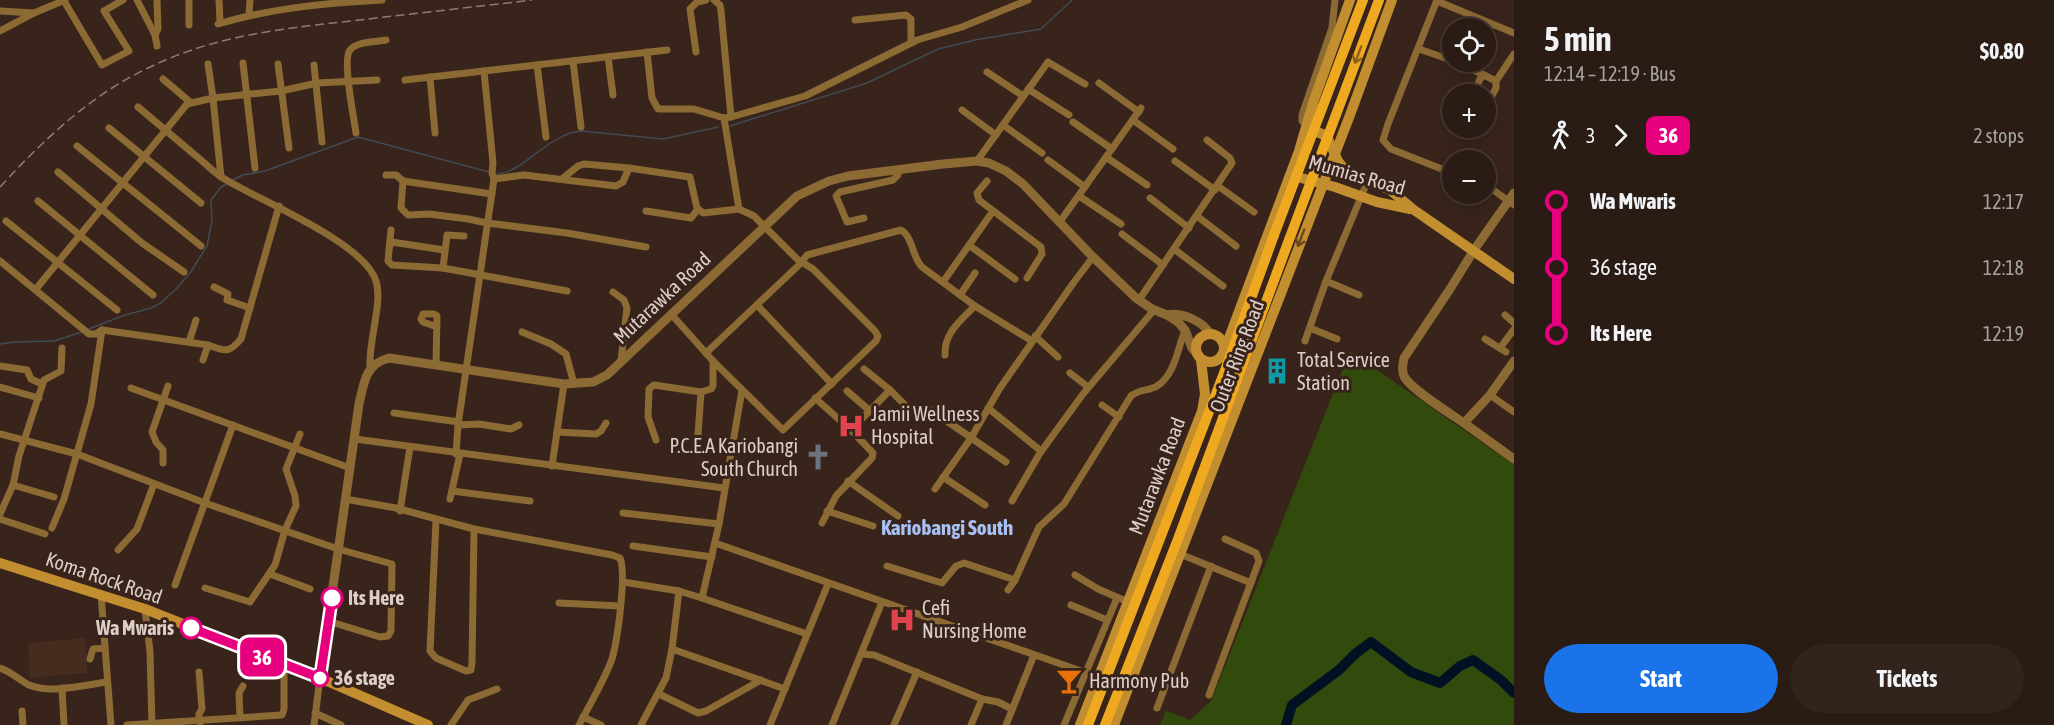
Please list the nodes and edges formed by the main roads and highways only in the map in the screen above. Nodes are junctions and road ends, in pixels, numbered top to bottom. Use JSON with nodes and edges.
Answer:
{"nodes":[{"id":1,"x":1350,"y":0,"type":"edge"},
{"id":2,"x":1363,"y":0,"type":"edge"},
{"id":3,"x":1379,"y":0,"type":"edge"},
{"id":4,"x":1392,"y":0,"type":"edge"},
{"id":5,"x":1307,"y":124,"type":"junction"},
{"id":6,"x":1334,"y":152,"type":"junction"},
{"id":7,"x":1290,"y":175,"type":"junction"},
{"id":8,"x":1322,"y":184,"type":"junction"},
{"id":9,"x":1414,"y":210,"type":"junction"},
{"id":10,"x":1514,"y":279,"type":"edge"},
{"id":11,"x":1238,"y":315,"type":"junction"},
{"id":12,"x":1212,"y":334,"type":"junction"},
{"id":13,"x":1223,"y":354,"type":"junction"},
{"id":14,"x":1199,"y":357,"type":"junction"},
{"id":15,"x":0,"y":563,"type":"edge"},
{"id":16,"x":1122,"y":600,"type":"junction"},
{"id":17,"x":1124,"y":631,"type":"junction"},
{"id":18,"x":1118,"y":705,"type":"junction"},
{"id":19,"x":428,"y":725,"type":"edge"},
{"id":20,"x":1080,"y":725,"type":"edge"},
{"id":21,"x":1088,"y":725,"type":"edge"},
{"id":22,"x":1105,"y":725,"type":"edge"},
{"id":23,"x":1114,"y":725,"type":"edge"}],
"edges":[{"from":1,"to":5,"type":"main road","name":"Outer Ring Road"},
{"from":2,"to":17,"type":"main road","name":"Outer Ring Road","bridge":true},
{"from":3,"to":18,"type":"main road","name":"Outer Ring Road","one_way":true,"bridge":true},
{"from":4,"to":6,"type":"main road","name":"Outer Ring Road"},
{"from":5,"to":6,"type":"main road","name":"Mumias Road"},
{"from":5,"to":7,"type":"main road","name":"Outer Ring Road"},
{"from":6,"to":8,"type":"main road","name":"Outer Ring Road"},
{"from":6,"to":9,"type":"main road","name":"Mumias Road"},
{"from":7,"to":8,"type":"main road","name":"Mumias Road"},
{"from":7,"to":11,"type":"main road","name":"Outer Ring Road"},
{"from":8,"to":9,"type":"main road","name":"Mumias Road"},
{"from":8,"to":18,"type":"main road","name":"Outer Ring Road","one_way":true},
{"from":9,"to":10,"type":"main road","name":"Mumias Road"},
{"from":11,"to":12,"type":"main road"},
{"from":11,"to":13,"type":"main road","name":"Outer Ring Road"},
{"from":12,"to":13,"type":"main road","name":"Outer Ring Road"},
{"from":12,"to":14,"type":"main road","name":"Outer Ring Road"},
{"from":13,"to":14,"type":"main road","name":"Outer Ring Road"},
{"from":14,"to":16,"type":"main road","name":"Mutarawka Road"},
{"from":15,"to":19,"type":"main road","name":"Koma Rock Road"},
{"from":16,"to":17,"type":"main road"},
{"from":16,"to":20,"type":"main road"},
{"from":17,"to":21,"type":"main road","name":"Outer Ring Road"},
{"from":18,"to":22,"type":"main road","name":"Outer Ring Road"},
{"from":18,"to":23,"type":"main road","name":"Outer Ring Road"}]}
